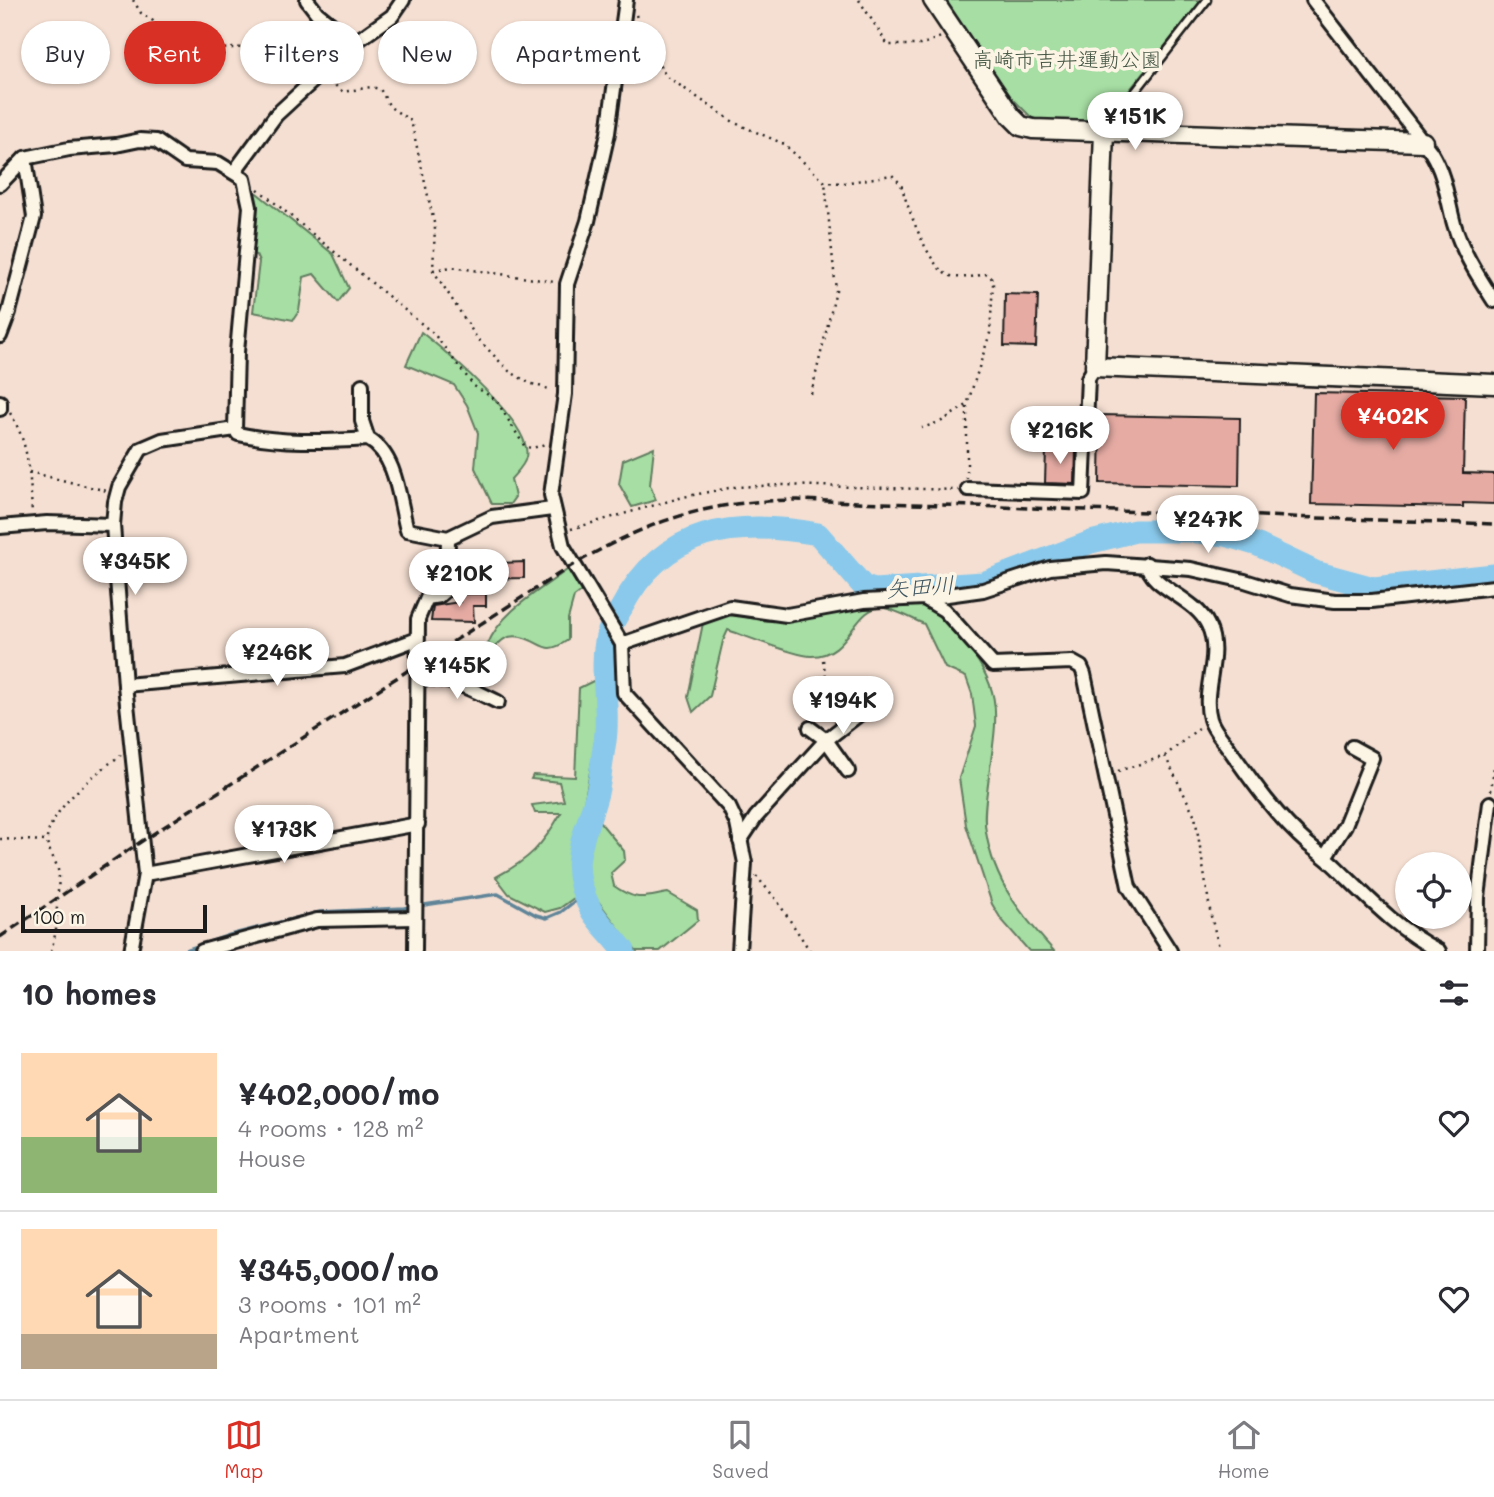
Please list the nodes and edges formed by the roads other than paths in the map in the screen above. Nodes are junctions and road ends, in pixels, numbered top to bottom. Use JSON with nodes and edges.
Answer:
{"nodes":[{"id":1,"x":307,"y":0,"type":"edge"},
{"id":2,"x":403,"y":0,"type":"edge"},
{"id":3,"x":933,"y":0,"type":"edge"},
{"id":4,"x":1207,"y":0,"type":"edge"},
{"id":5,"x":1313,"y":0,"type":"edge"},
{"id":6,"x":624,"y":1,"type":"edge"},
{"id":7,"x":327,"y":21,"type":"edge"},
{"id":8,"x":364,"y":36,"type":"edge"},
{"id":9,"x":311,"y":84,"type":"edge"},
{"id":10,"x":1104,"y":132,"type":"junction"},
{"id":11,"x":1423,"y":142,"type":"junction"},
{"id":12,"x":25,"y":158,"type":"junction"},
{"id":13,"x":239,"y":175,"type":"junction"},
{"id":14,"x":0,"y":184,"type":"edge"},
{"id":15,"x":1494,"y":301,"type":"edge"},
{"id":16,"x":0,"y":336,"type":"edge"},
{"id":17,"x":1095,"y":367,"type":"junction"},
{"id":18,"x":1494,"y":384,"type":"edge"},
{"id":19,"x":362,"y":385,"type":"dead end"},
{"id":20,"x":235,"y":429,"type":"junction"},
{"id":21,"x":368,"y":439,"type":"junction"},
{"id":22,"x":968,"y":489,"type":"road end"},
{"id":23,"x":552,"y":509,"type":"junction"},
{"id":24,"x":113,"y":525,"type":"junction"},
{"id":25,"x":0,"y":527,"type":"edge"},
{"id":26,"x":448,"y":538,"type":"junction"},
{"id":27,"x":1147,"y":564,"type":"junction"},
{"id":28,"x":1494,"y":587,"type":"edge"},
{"id":29,"x":924,"y":598,"type":"junction"},
{"id":30,"x":417,"y":639,"type":"junction"},
{"id":31,"x":620,"y":641,"type":"junction"},
{"id":32,"x":418,"y":679,"type":"junction"},
{"id":33,"x":125,"y":685,"type":"junction"},
{"id":34,"x":498,"y":702,"type":"dead end"},
{"id":35,"x":875,"y":702,"type":"dead end"},
{"id":36,"x":810,"y":728,"type":"dead end"},
{"id":37,"x":826,"y":740,"type":"junction"},
{"id":38,"x":1352,"y":747,"type":"dead end"},
{"id":39,"x":848,"y":771,"type":"dead end"},
{"id":40,"x":1490,"y":803,"type":"road end"},
{"id":41,"x":418,"y":824,"type":"junction"},
{"id":42,"x":740,"y":841,"type":"junction"},
{"id":43,"x":1325,"y":857,"type":"junction"},
{"id":44,"x":145,"y":874,"type":"junction"},
{"id":45,"x":415,"y":918,"type":"junction"},
{"id":46,"x":131,"y":951,"type":"edge"},
{"id":47,"x":202,"y":951,"type":"edge"},
{"id":48,"x":415,"y":951,"type":"edge"},
{"id":49,"x":739,"y":951,"type":"edge"},
{"id":50,"x":1170,"y":951,"type":"edge"},
{"id":51,"x":1438,"y":951,"type":"edge"},
{"id":52,"x":1477,"y":951,"type":"edge"}],
"edges":[{"from":1,"to":7,"type":"street"},
{"from":2,"to":8,"type":"street"},
{"from":3,"to":10,"type":"street"},
{"from":4,"to":10,"type":"lane"},
{"from":5,"to":11,"type":"street"},
{"from":6,"to":23,"type":"street"},
{"from":9,"to":13,"type":"street"},
{"from":10,"to":11,"type":"street"},
{"from":10,"to":17,"type":"street"},
{"from":11,"to":15,"type":"street"},
{"from":12,"to":13,"type":"street"},
{"from":12,"to":14,"type":"street"},
{"from":12,"to":16,"type":"street"},
{"from":13,"to":20,"type":"street"},
{"from":17,"to":18,"type":"street"},
{"from":17,"to":22,"type":"street"},
{"from":19,"to":21,"type":"street"},
{"from":20,"to":21,"type":"street"},
{"from":20,"to":24,"type":"street"},
{"from":21,"to":26,"type":"street"},
{"from":23,"to":26,"type":"street"},
{"from":23,"to":31,"type":"street"},
{"from":24,"to":25,"type":"street"},
{"from":24,"to":33,"type":"street"},
{"from":26,"to":30,"type":"street"},
{"from":27,"to":28,"type":"street"},
{"from":27,"to":29,"type":"street"},
{"from":27,"to":43,"type":"street"},
{"from":29,"to":31,"type":"street"},
{"from":29,"to":50,"type":"street"},
{"from":30,"to":32,"type":"street"},
{"from":30,"to":33,"type":"street"},
{"from":31,"to":42,"type":"street"},
{"from":32,"to":34,"type":"street"},
{"from":32,"to":41,"type":"street"},
{"from":33,"to":44,"type":"street"},
{"from":35,"to":37,"type":"street"},
{"from":36,"to":37,"type":"street"},
{"from":37,"to":39,"type":"street"},
{"from":37,"to":42,"type":"street"},
{"from":38,"to":43,"type":"street"},
{"from":40,"to":52,"type":"street"},
{"from":41,"to":44,"type":"street"},
{"from":41,"to":45,"type":"street"},
{"from":42,"to":49,"type":"street"},
{"from":43,"to":51,"type":"street"},
{"from":44,"to":46,"type":"street"},
{"from":45,"to":47,"type":"street"},
{"from":45,"to":48,"type":"street"}]}
